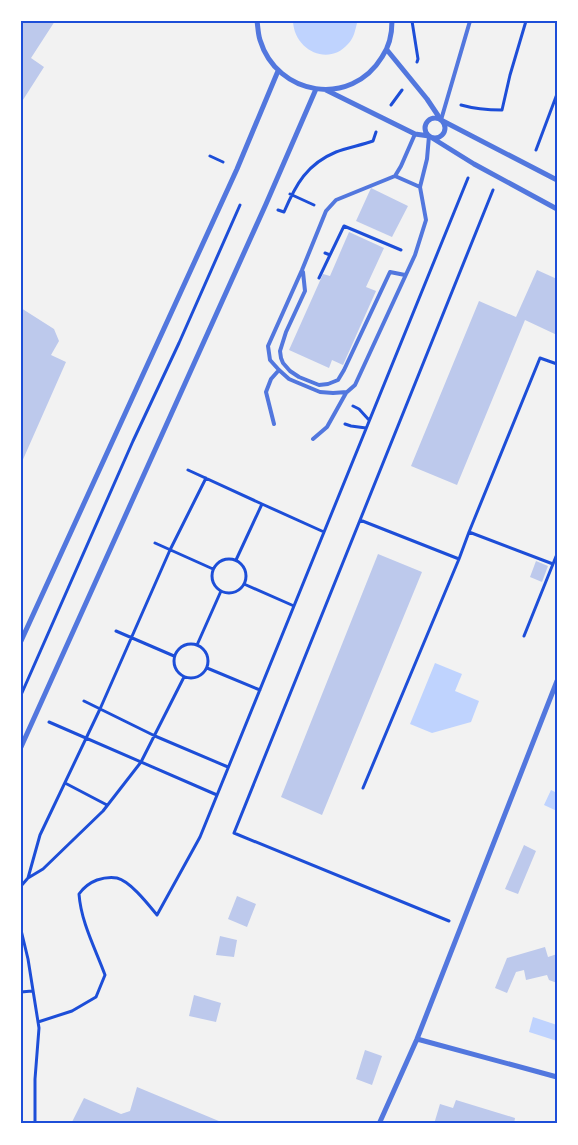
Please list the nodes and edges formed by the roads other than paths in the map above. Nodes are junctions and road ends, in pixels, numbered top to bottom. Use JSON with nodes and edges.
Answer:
{"nodes":[{"id":1,"x":257,"y":21,"type":"edge"},
{"id":2,"x":392,"y":21,"type":"edge"},
{"id":3,"x":470,"y":21,"type":"edge"},
{"id":4,"x":387,"y":50,"type":"junction"},
{"id":5,"x":278,"y":71,"type":"junction"},
{"id":6,"x":316,"y":89,"type":"junction"},
{"id":7,"x":326,"y":90,"type":"junction"},
{"id":8,"x":441,"y":120,"type":"junction"},
{"id":9,"x":415,"y":134,"type":"junction"},
{"id":10,"x":429,"y":136,"type":"junction"},
{"id":11,"x":395,"y":176,"type":"junction"},
{"id":12,"x":557,"y":180,"type":"edge"},
{"id":13,"x":420,"y":187,"type":"junction"},
{"id":14,"x":557,"y":210,"type":"edge"},
{"id":15,"x":302,"y":270,"type":"junction"},
{"id":16,"x":405,"y":275,"type":"junction"},
{"id":17,"x":278,"y":370,"type":"junction"},
{"id":18,"x":347,"y":392,"type":"junction"},
{"id":19,"x":274,"y":424,"type":"dead end"},
{"id":20,"x":313,"y":439,"type":"dead end"},
{"id":21,"x":21,"y":641,"type":"edge"},
{"id":22,"x":557,"y":681,"type":"edge"},
{"id":23,"x":21,"y":747,"type":"edge"},
{"id":24,"x":417,"y":1038,"type":"junction"},
{"id":25,"x":557,"y":1077,"type":"edge"},
{"id":26,"x":379,"y":1124,"type":"edge"}],
"edges":[{"from":1,"to":5,"type":"street"},
{"from":2,"to":4,"type":"street"},
{"from":3,"to":8,"type":"lane"},
{"from":4,"to":7,"type":"street"},
{"from":4,"to":8,"type":"street"},
{"from":5,"to":6,"type":"street"},
{"from":5,"to":21,"type":"street"},
{"from":6,"to":7,"type":"street"},
{"from":6,"to":23,"type":"street"},
{"from":7,"to":9,"type":"street"},
{"from":8,"to":10,"type":"street"},
{"from":8,"to":10,"type":"street"},
{"from":8,"to":12,"type":"street"},
{"from":9,"to":10,"type":"street"},
{"from":9,"to":11,"type":"lane"},
{"from":10,"to":13,"type":"lane"},
{"from":10,"to":14,"type":"street"},
{"from":11,"to":13,"type":"lane"},
{"from":11,"to":15,"type":"lane"},
{"from":13,"to":16,"type":"lane"},
{"from":15,"to":16,"type":"lane"},
{"from":15,"to":17,"type":"lane"},
{"from":16,"to":18,"type":"lane"},
{"from":17,"to":18,"type":"lane"},
{"from":17,"to":19,"type":"lane"},
{"from":18,"to":20,"type":"lane"},
{"from":22,"to":24,"type":"street"},
{"from":24,"to":25,"type":"street"},
{"from":24,"to":26,"type":"street"}]}
